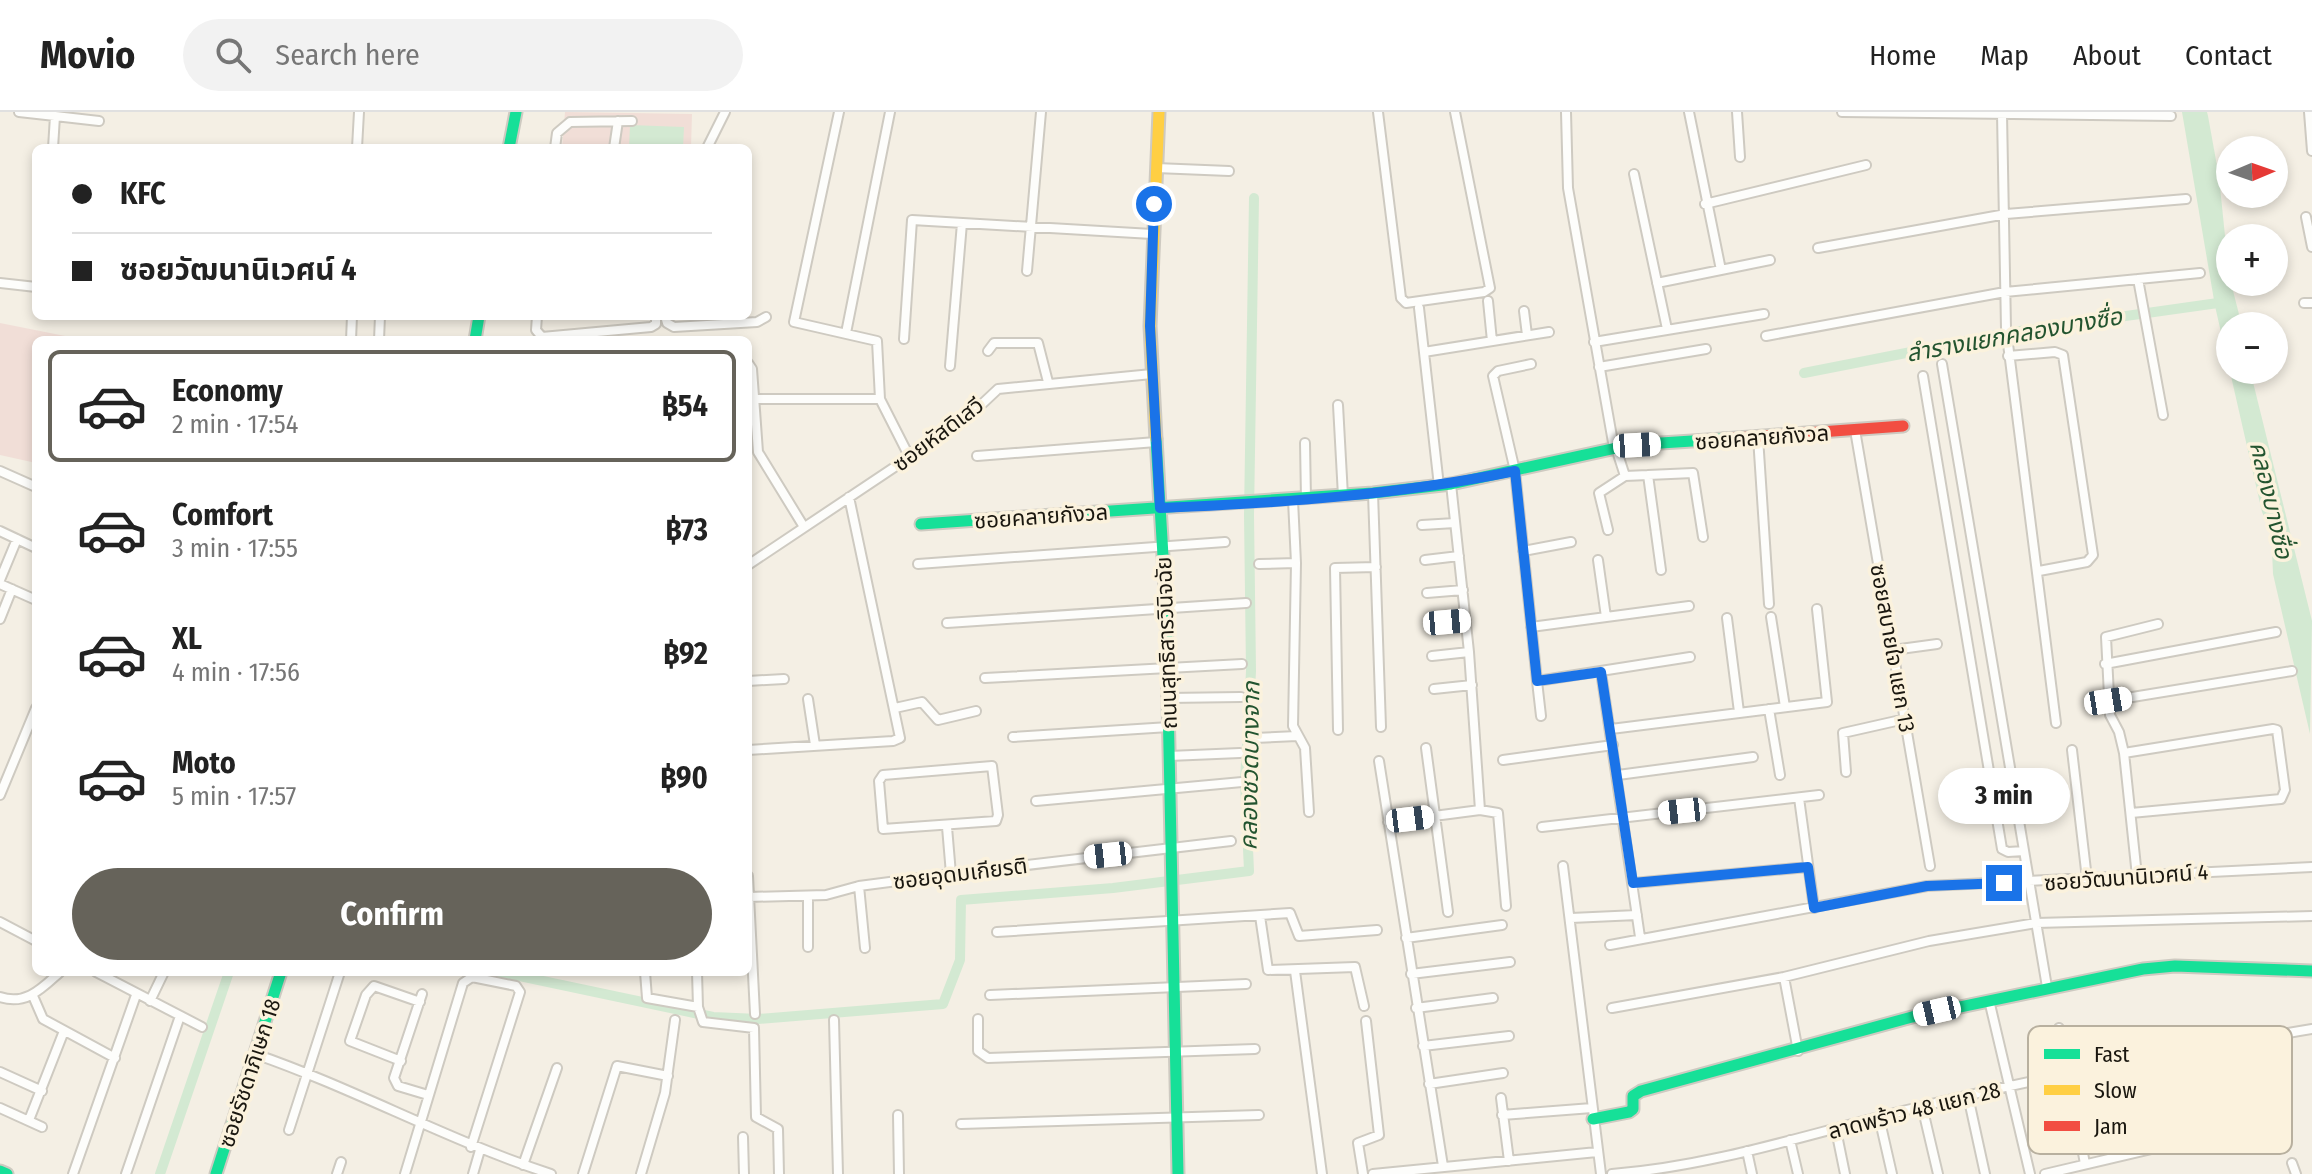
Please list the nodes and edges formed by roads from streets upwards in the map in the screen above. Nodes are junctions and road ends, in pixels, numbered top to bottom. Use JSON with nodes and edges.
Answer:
{"nodes":[{"id":1,"x":19,"y":112,"type":"edge"},
{"id":2,"x":359,"y":112,"type":"edge"},
{"id":3,"x":516,"y":112,"type":"edge"},
{"id":4,"x":725,"y":112,"type":"edge"},
{"id":5,"x":839,"y":112,"type":"edge"},
{"id":6,"x":890,"y":112,"type":"edge"},
{"id":7,"x":1041,"y":112,"type":"edge"},
{"id":8,"x":1159,"y":112,"type":"edge"},
{"id":9,"x":1378,"y":112,"type":"edge"},
{"id":10,"x":1455,"y":112,"type":"edge"},
{"id":11,"x":1566,"y":112,"type":"edge"},
{"id":12,"x":1689,"y":112,"type":"edge"},
{"id":13,"x":1737,"y":112,"type":"edge"},
{"id":14,"x":1842,"y":112,"type":"edge"},
{"id":15,"x":2309,"y":112,"type":"edge"},
{"id":16,"x":1919,"y":113,"type":"edge"},
{"id":17,"x":2002,"y":114,"type":"junction"},
{"id":18,"x":55,"y":116,"type":"junction"},
{"id":19,"x":2171,"y":116,"type":"dead end"},
{"id":20,"x":99,"y":121,"type":"dead end"},
{"id":21,"x":618,"y":121,"type":"junction"},
{"id":22,"x":632,"y":121,"type":"dead end"},
{"id":23,"x":53,"y":144,"type":"edge"},
{"id":24,"x":357,"y":144,"type":"edge"},
{"id":25,"x":510,"y":144,"type":"edge"},
{"id":26,"x":556,"y":144,"type":"edge"},
{"id":27,"x":615,"y":144,"type":"edge"},
{"id":28,"x":709,"y":144,"type":"edge"},
{"id":29,"x":2312,"y":151,"type":"edge"},
{"id":30,"x":1740,"y":157,"type":"dead end"},
{"id":31,"x":1866,"y":165,"type":"dead end"},
{"id":32,"x":1156,"y":168,"type":"junction"},
{"id":33,"x":1229,"y":171,"type":"dead end"},
{"id":34,"x":1634,"y":174,"type":"dead end"},
{"id":35,"x":2186,"y":199,"type":"dead end"},
{"id":36,"x":1705,"y":204,"type":"junction"},
{"id":37,"x":2006,"y":214,"type":"junction"},
{"id":38,"x":2306,"y":217,"type":"dead end"},
{"id":39,"x":962,"y":223,"type":"junction"},
{"id":40,"x":1031,"y":228,"type":"junction"},
{"id":41,"x":1152,"y":234,"type":"junction"},
{"id":42,"x":2312,"y":247,"type":"edge"},
{"id":43,"x":1818,"y":248,"type":"dead end"},
{"id":44,"x":1770,"y":260,"type":"dead end"},
{"id":45,"x":1721,"y":270,"type":"junction"},
{"id":46,"x":1027,"y":271,"type":"dead end"},
{"id":47,"x":2200,"y":273,"type":"dead end"},
{"id":48,"x":2138,"y":279,"type":"junction"},
{"id":49,"x":0,"y":283,"type":"edge"},
{"id":50,"x":1657,"y":283,"type":"junction"},
{"id":51,"x":32,"y":287,"type":"edge"},
{"id":52,"x":2005,"y":292,"type":"junction"},
{"id":53,"x":1488,"y":301,"type":"dead end"},
{"id":54,"x":1419,"y":308,"type":"dead end"},
{"id":55,"x":1524,"y":311,"type":"dead end"},
{"id":56,"x":1764,"y":314,"type":"dead end"},
{"id":57,"x":766,"y":317,"type":"dead end"},
{"id":58,"x":656,"y":320,"type":"edge"},
{"id":59,"x":666,"y":320,"type":"edge"},
{"id":60,"x":1667,"y":329,"type":"junction"},
{"id":61,"x":1549,"y":332,"type":"dead end"},
{"id":62,"x":846,"y":333,"type":"junction"},
{"id":63,"x":1527,"y":335,"type":"junction"},
{"id":64,"x":553,"y":336,"type":"edge"},
{"id":65,"x":1766,"y":336,"type":"dead end"},
{"id":66,"x":904,"y":339,"type":"dead end"},
{"id":67,"x":1492,"y":341,"type":"junction"},
{"id":68,"x":1594,"y":342,"type":"junction"},
{"id":69,"x":1706,"y":349,"type":"dead end"},
{"id":70,"x":988,"y":351,"type":"dead end"},
{"id":71,"x":1424,"y":352,"type":"junction"},
{"id":72,"x":2008,"y":356,"type":"junction"},
{"id":73,"x":1531,"y":364,"type":"dead end"},
{"id":74,"x":1942,"y":364,"type":"dead end"},
{"id":75,"x":950,"y":366,"type":"dead end"},
{"id":76,"x":1599,"y":367,"type":"junction"},
{"id":77,"x":752,"y":369,"type":"edge"},
{"id":78,"x":1152,"y":374,"type":"junction"},
{"id":79,"x":1923,"y":376,"type":"dead end"},
{"id":80,"x":1048,"y":382,"type":"junction"},
{"id":81,"x":755,"y":399,"type":"junction"},
{"id":82,"x":880,"y":399,"type":"junction"},
{"id":83,"x":1338,"y":405,"type":"dead end"},
{"id":84,"x":2163,"y":415,"type":"dead end"},
{"id":85,"x":1903,"y":426,"type":"dead end"},
{"id":86,"x":1855,"y":430,"type":"junction"},
{"id":87,"x":1758,"y":437,"type":"junction"},
{"id":88,"x":1156,"y":442,"type":"junction"},
{"id":89,"x":1305,"y":443,"type":"dead end"},
{"id":90,"x":1615,"y":448,"type":"junction"},
{"id":91,"x":758,"y":452,"type":"junction"},
{"id":92,"x":752,"y":456,"type":"edge"},
{"id":93,"x":977,"y":456,"type":"dead end"},
{"id":94,"x":910,"y":458,"type":"junction"},
{"id":95,"x":0,"y":471,"type":"edge"},
{"id":96,"x":1515,"y":471,"type":"junction"},
{"id":97,"x":1648,"y":475,"type":"junction"},
{"id":98,"x":1625,"y":476,"type":"junction"},
{"id":99,"x":32,"y":485,"type":"edge"},
{"id":100,"x":1445,"y":485,"type":"junction"},
{"id":101,"x":1373,"y":493,"type":"junction"},
{"id":102,"x":1343,"y":496,"type":"junction"},
{"id":103,"x":849,"y":497,"type":"junction"},
{"id":104,"x":1306,"y":499,"type":"junction"},
{"id":105,"x":1293,"y":500,"type":"junction"},
{"id":106,"x":1160,"y":508,"type":"junction"},
{"id":107,"x":1455,"y":523,"type":"junction"},
{"id":108,"x":921,"y":524,"type":"dead end"},
{"id":109,"x":1422,"y":525,"type":"dead end"},
{"id":110,"x":804,"y":527,"type":"junction"},
{"id":111,"x":1608,"y":530,"type":"dead end"},
{"id":112,"x":0,"y":531,"type":"edge"},
{"id":113,"x":1703,"y":537,"type":"dead end"},
{"id":114,"x":17,"y":539,"type":"junction"},
{"id":115,"x":1225,"y":542,"type":"dead end"},
{"id":116,"x":1571,"y":542,"type":"dead end"},
{"id":117,"x":32,"y":546,"type":"edge"},
{"id":118,"x":1163,"y":546,"type":"junction"},
{"id":119,"x":1523,"y":551,"type":"junction"},
{"id":120,"x":1459,"y":556,"type":"junction"},
{"id":121,"x":1425,"y":560,"type":"dead end"},
{"id":122,"x":1598,"y":560,"type":"dead end"},
{"id":123,"x":752,"y":562,"type":"edge"},
{"id":124,"x":1296,"y":563,"type":"junction"},
{"id":125,"x":918,"y":564,"type":"dead end"},
{"id":126,"x":1259,"y":564,"type":"dead end"},
{"id":127,"x":1376,"y":567,"type":"junction"},
{"id":128,"x":1661,"y":570,"type":"dead end"},
{"id":129,"x":2039,"y":571,"type":"junction"},
{"id":130,"x":0,"y":582,"type":"edge"},
{"id":131,"x":12,"y":589,"type":"junction"},
{"id":132,"x":1463,"y":590,"type":"junction"},
{"id":133,"x":1427,"y":593,"type":"dead end"},
{"id":134,"x":32,"y":598,"type":"edge"},
{"id":135,"x":1246,"y":603,"type":"dead end"},
{"id":136,"x":1769,"y":604,"type":"dead end"},
{"id":137,"x":1166,"y":606,"type":"junction"},
{"id":138,"x":1689,"y":606,"type":"dead end"},
{"id":139,"x":1817,"y":609,"type":"dead end"},
{"id":140,"x":1606,"y":617,"type":"junction"},
{"id":141,"x":1771,"y":617,"type":"dead end"},
{"id":142,"x":1727,"y":618,"type":"dead end"},
{"id":143,"x":0,"y":619,"type":"edge"},
{"id":144,"x":1466,"y":620,"type":"junction"},
{"id":145,"x":947,"y":623,"type":"dead end"},
{"id":146,"x":1429,"y":623,"type":"dead end"},
{"id":147,"x":2158,"y":624,"type":"dead end"},
{"id":148,"x":1531,"y":627,"type":"junction"},
{"id":149,"x":2276,"y":632,"type":"dead end"},
{"id":150,"x":1937,"y":644,"type":"dead end"},
{"id":151,"x":1893,"y":650,"type":"junction"},
{"id":152,"x":1469,"y":652,"type":"junction"},
{"id":153,"x":1432,"y":656,"type":"dead end"},
{"id":154,"x":1690,"y":657,"type":"dead end"},
{"id":155,"x":1242,"y":664,"type":"dead end"},
{"id":156,"x":2105,"y":664,"type":"junction"},
{"id":157,"x":1167,"y":667,"type":"junction"},
{"id":158,"x":2292,"y":671,"type":"dead end"},
{"id":159,"x":1601,"y":672,"type":"junction"},
{"id":160,"x":985,"y":678,"type":"dead end"},
{"id":161,"x":784,"y":679,"type":"dead end"},
{"id":162,"x":752,"y":681,"type":"edge"},
{"id":163,"x":1537,"y":681,"type":"junction"},
{"id":164,"x":1472,"y":685,"type":"junction"},
{"id":165,"x":1434,"y":689,"type":"dead end"},
{"id":166,"x":1241,"y":697,"type":"dead end"},
{"id":167,"x":1168,"y":698,"type":"junction"},
{"id":168,"x":808,"y":699,"type":"dead end"},
{"id":169,"x":2108,"y":701,"type":"junction"},
{"id":170,"x":1785,"y":707,"type":"junction"},
{"id":171,"x":895,"y":708,"type":"junction"},
{"id":172,"x":1769,"y":709,"type":"junction"},
{"id":173,"x":976,"y":711,"type":"dead end"},
{"id":174,"x":1739,"y":712,"type":"junction"},
{"id":175,"x":1541,"y":716,"type":"dead end"},
{"id":176,"x":32,"y":718,"type":"edge"},
{"id":177,"x":1905,"y":719,"type":"junction"},
{"id":178,"x":2056,"y":723,"type":"dead end"},
{"id":179,"x":1169,"y":727,"type":"junction"},
{"id":180,"x":1381,"y":727,"type":"dead end"},
{"id":181,"x":1611,"y":729,"type":"junction"},
{"id":182,"x":1338,"y":730,"type":"dead end"},
{"id":183,"x":1297,"y":736,"type":"junction"},
{"id":184,"x":1013,"y":737,"type":"dead end"},
{"id":185,"x":1254,"y":738,"type":"dead end"},
{"id":186,"x":815,"y":745,"type":"junction"},
{"id":187,"x":1613,"y":745,"type":"junction"},
{"id":188,"x":1426,"y":748,"type":"dead end"},
{"id":189,"x":752,"y":750,"type":"edge"},
{"id":190,"x":2072,"y":750,"type":"dead end"},
{"id":191,"x":1240,"y":753,"type":"dead end"},
{"id":192,"x":2124,"y":753,"type":"junction"},
{"id":193,"x":1169,"y":756,"type":"junction"},
{"id":194,"x":1753,"y":757,"type":"dead end"},
{"id":195,"x":1503,"y":760,"type":"dead end"},
{"id":196,"x":1379,"y":761,"type":"dead end"},
{"id":197,"x":1846,"y":772,"type":"dead end"},
{"id":198,"x":1618,"y":775,"type":"junction"},
{"id":199,"x":1780,"y":775,"type":"dead end"},
{"id":200,"x":1242,"y":782,"type":"dead end"},
{"id":201,"x":1170,"y":789,"type":"junction"},
{"id":202,"x":0,"y":795,"type":"edge"},
{"id":203,"x":1819,"y":795,"type":"dead end"},
{"id":204,"x":1799,"y":798,"type":"junction"},
{"id":205,"x":1036,"y":801,"type":"dead end"},
{"id":206,"x":1480,"y":810,"type":"junction"},
{"id":207,"x":1309,"y":812,"type":"dead end"},
{"id":208,"x":2131,"y":813,"type":"junction"},
{"id":209,"x":1433,"y":816,"type":"junction"},
{"id":210,"x":1623,"y":817,"type":"junction"},
{"id":211,"x":1388,"y":822,"type":"junction"},
{"id":212,"x":947,"y":827,"type":"junction"},
{"id":213,"x":1542,"y":827,"type":"dead end"},
{"id":214,"x":1231,"y":841,"type":"dead end"},
{"id":215,"x":1171,"y":848,"type":"junction"},
{"id":216,"x":2024,"y":851,"type":"junction"},
{"id":217,"x":1563,"y":866,"type":"dead end"},
{"id":218,"x":1930,"y":866,"type":"dead end"},
{"id":219,"x":1808,"y":867,"type":"junction"},
{"id":220,"x":2312,"y":867,"type":"edge"},
{"id":221,"x":951,"y":874,"type":"junction"},
{"id":222,"x":2137,"y":876,"type":"junction"},
{"id":223,"x":2087,"y":879,"type":"junction"},
{"id":224,"x":1633,"y":883,"type":"junction"},
{"id":225,"x":2030,"y":883,"type":"junction"},
{"id":226,"x":859,"y":886,"type":"junction"},
{"id":227,"x":752,"y":897,"type":"edge"},
{"id":228,"x":808,"y":897,"type":"junction"},
{"id":229,"x":1506,"y":906,"type":"dead end"},
{"id":230,"x":1814,"y":908,"type":"junction"},
{"id":231,"x":1448,"y":912,"type":"dead end"},
{"id":232,"x":1637,"y":915,"type":"junction"},
{"id":233,"x":1260,"y":916,"type":"junction"},
{"id":234,"x":2312,"y":916,"type":"edge"},
{"id":235,"x":1571,"y":918,"type":"junction"},
{"id":236,"x":1172,"y":921,"type":"junction"},
{"id":237,"x":0,"y":922,"type":"edge"},
{"id":238,"x":2036,"y":923,"type":"junction"},
{"id":239,"x":1502,"y":925,"type":"dead end"},
{"id":240,"x":1377,"y":930,"type":"dead end"},
{"id":241,"x":997,"y":932,"type":"dead end"},
{"id":242,"x":1640,"y":937,"type":"junction"},
{"id":243,"x":1406,"y":938,"type":"junction"},
{"id":244,"x":32,"y":939,"type":"edge"},
{"id":245,"x":1610,"y":945,"type":"dead end"},
{"id":246,"x":808,"y":947,"type":"dead end"},
{"id":247,"x":865,"y":948,"type":"dead end"},
{"id":248,"x":752,"y":956,"type":"edge"},
{"id":249,"x":1510,"y":962,"type":"dead end"},
{"id":250,"x":1295,"y":971,"type":"junction"},
{"id":251,"x":2312,"y":971,"type":"edge"},
{"id":252,"x":1411,"y":974,"type":"junction"},
{"id":253,"x":56,"y":976,"type":"edge"},
{"id":254,"x":103,"y":976,"type":"edge"},
{"id":255,"x":162,"y":976,"type":"edge"},
{"id":256,"x":280,"y":976,"type":"edge"},
{"id":257,"x":339,"y":976,"type":"edge"},
{"id":258,"x":645,"y":976,"type":"edge"},
{"id":259,"x":697,"y":976,"type":"edge"},
{"id":260,"x":1784,"y":977,"type":"junction"},
{"id":261,"x":1246,"y":984,"type":"dead end"},
{"id":262,"x":1174,"y":986,"type":"junction"},
{"id":263,"x":2047,"y":987,"type":"junction"},
{"id":264,"x":136,"y":995,"type":"junction"},
{"id":265,"x":990,"y":995,"type":"dead end"},
{"id":266,"x":33,"y":996,"type":"junction"},
{"id":267,"x":0,"y":997,"type":"edge"},
{"id":268,"x":1493,"y":998,"type":"dead end"},
{"id":269,"x":1989,"y":1000,"type":"junction"},
{"id":270,"x":150,"y":1001,"type":"junction"},
{"id":271,"x":1364,"y":1006,"type":"dead end"},
{"id":272,"x":1416,"y":1008,"type":"junction"},
{"id":273,"x":1612,"y":1008,"type":"dead end"},
{"id":274,"x":698,"y":1009,"type":"junction"},
{"id":275,"x":755,"y":1014,"type":"dead end"},
{"id":276,"x":180,"y":1016,"type":"junction"},
{"id":277,"x":978,"y":1019,"type":"dead end"},
{"id":278,"x":675,"y":1020,"type":"dead end"},
{"id":279,"x":834,"y":1020,"type":"dead end"},
{"id":280,"x":1366,"y":1021,"type":"dead end"},
{"id":281,"x":202,"y":1027,"type":"dead end"},
{"id":282,"x":2312,"y":1029,"type":"edge"},
{"id":283,"x":64,"y":1031,"type":"junction"},
{"id":284,"x":2292,"y":1032,"type":"edge"},
{"id":285,"x":1509,"y":1036,"type":"dead end"},
{"id":286,"x":1423,"y":1046,"type":"junction"},
{"id":287,"x":1255,"y":1049,"type":"dead end"},
{"id":288,"x":1798,"y":1051,"type":"junction"},
{"id":289,"x":1175,"y":1052,"type":"junction"},
{"id":290,"x":255,"y":1054,"type":"junction"},
{"id":291,"x":115,"y":1058,"type":"junction"},
{"id":292,"x":401,"y":1061,"type":"junction"},
{"id":293,"x":557,"y":1068,"type":"dead end"},
{"id":294,"x":0,"y":1072,"type":"edge"},
{"id":295,"x":308,"y":1072,"type":"junction"},
{"id":296,"x":1503,"y":1073,"type":"dead end"},
{"id":297,"x":668,"y":1076,"type":"junction"},
{"id":298,"x":2028,"y":1083,"type":"edge"},
{"id":299,"x":1429,"y":1084,"type":"junction"},
{"id":300,"x":2010,"y":1087,"type":"junction"},
{"id":301,"x":42,"y":1091,"type":"junction"},
{"id":302,"x":428,"y":1095,"type":"junction"},
{"id":303,"x":1968,"y":1096,"type":"junction"},
{"id":304,"x":1501,"y":1098,"type":"dead end"},
{"id":305,"x":1922,"y":1106,"type":"junction"},
{"id":306,"x":0,"y":1108,"type":"edge"},
{"id":307,"x":1592,"y":1114,"type":"junction"},
{"id":308,"x":898,"y":1115,"type":"dead end"},
{"id":309,"x":1259,"y":1115,"type":"dead end"},
{"id":310,"x":1502,"y":1115,"type":"junction"},
{"id":311,"x":1176,"y":1117,"type":"junction"},
{"id":312,"x":1879,"y":1117,"type":"junction"},
{"id":313,"x":29,"y":1120,"type":"junction"},
{"id":314,"x":419,"y":1124,"type":"junction"},
{"id":315,"x":961,"y":1124,"type":"dead end"},
{"id":316,"x":42,"y":1127,"type":"dead end"},
{"id":317,"x":289,"y":1130,"type":"dead end"},
{"id":318,"x":1836,"y":1130,"type":"junction"},
{"id":319,"x":743,"y":1137,"type":"dead end"},
{"id":320,"x":1790,"y":1140,"type":"junction"},
{"id":321,"x":476,"y":1148,"type":"junction"},
{"id":322,"x":1747,"y":1151,"type":"junction"},
{"id":323,"x":1597,"y":1152,"type":"junction"},
{"id":324,"x":2083,"y":1154,"type":"edge"},
{"id":325,"x":2128,"y":1154,"type":"edge"},
{"id":326,"x":1509,"y":1161,"type":"junction"},
{"id":327,"x":341,"y":1162,"type":"dead end"},
{"id":328,"x":1702,"y":1162,"type":"junction"},
{"id":329,"x":2292,"y":1163,"type":"dead end"},
{"id":330,"x":2085,"y":1164,"type":"junction"},
{"id":331,"x":523,"y":1165,"type":"junction"},
{"id":332,"x":1449,"y":1169,"type":"edge"},
{"id":333,"x":0,"y":1171,"type":"edge"},
{"id":334,"x":535,"y":1172,"type":"edge"},
{"id":335,"x":7,"y":1174,"type":"edge"},
{"id":336,"x":73,"y":1174,"type":"edge"},
{"id":337,"x":126,"y":1174,"type":"edge"},
{"id":338,"x":216,"y":1174,"type":"edge"},
{"id":339,"x":337,"y":1174,"type":"edge"},
{"id":340,"x":405,"y":1174,"type":"edge"},
{"id":341,"x":473,"y":1174,"type":"edge"},
{"id":342,"x":551,"y":1174,"type":"edge"},
{"id":343,"x":583,"y":1174,"type":"edge"},
{"id":344,"x":641,"y":1174,"type":"edge"},
{"id":345,"x":744,"y":1174,"type":"edge"},
{"id":346,"x":779,"y":1174,"type":"edge"},
{"id":347,"x":838,"y":1174,"type":"edge"},
{"id":348,"x":899,"y":1174,"type":"edge"},
{"id":349,"x":1178,"y":1174,"type":"edge"},
{"id":350,"x":1322,"y":1174,"type":"edge"},
{"id":351,"x":1363,"y":1174,"type":"edge"},
{"id":352,"x":1373,"y":1174,"type":"edge"},
{"id":353,"x":1601,"y":1174,"type":"edge"},
{"id":354,"x":1612,"y":1174,"type":"edge"},
{"id":355,"x":1705,"y":1174,"type":"edge"},
{"id":356,"x":1752,"y":1174,"type":"edge"},
{"id":357,"x":1798,"y":1174,"type":"edge"},
{"id":358,"x":1845,"y":1174,"type":"edge"},
{"id":359,"x":1892,"y":1174,"type":"edge"},
{"id":360,"x":1938,"y":1174,"type":"edge"},
{"id":361,"x":1985,"y":1174,"type":"edge"},
{"id":362,"x":2030,"y":1174,"type":"edge"},
{"id":363,"x":2045,"y":1174,"type":"edge"},
{"id":364,"x":2296,"y":1174,"type":"edge"}],
"edges":[{"from":1,"to":18,"type":"street"},
{"from":2,"to":24,"type":"street"},
{"from":3,"to":25,"type":"street"},
{"from":4,"to":28,"type":"street"},
{"from":5,"to":62,"type":"street"},
{"from":6,"to":62,"type":"street"},
{"from":7,"to":40,"type":"street"},
{"from":8,"to":32,"type":"street","name":"ถนนสุทธิสารวินิจฉัย"},
{"from":9,"to":10,"type":"street"},
{"from":11,"to":68,"type":"street"},
{"from":12,"to":36,"type":"street"},
{"from":13,"to":30,"type":"street"},
{"from":14,"to":16,"type":"street"},
{"from":15,"to":29,"type":"street"},
{"from":16,"to":17,"type":"street"},
{"from":17,"to":19,"type":"street"},
{"from":17,"to":37,"type":"street"},
{"from":18,"to":20,"type":"street"},
{"from":18,"to":23,"type":"street"},
{"from":21,"to":22,"type":"street"},
{"from":21,"to":26,"type":"street"},
{"from":21,"to":27,"type":"street"},
{"from":31,"to":36,"type":"street"},
{"from":32,"to":33,"type":"street"},
{"from":32,"to":41,"type":"street","name":"ถนนสุทธิสารวินิจฉัย"},
{"from":34,"to":50,"type":"street"},
{"from":35,"to":37,"type":"street"},
{"from":36,"to":45,"type":"street"},
{"from":37,"to":43,"type":"street"},
{"from":37,"to":52,"type":"street"},
{"from":38,"to":42,"type":"street"},
{"from":39,"to":40,"type":"street"},
{"from":39,"to":66,"type":"street"},
{"from":39,"to":75,"type":"street"},
{"from":40,"to":41,"type":"street"},
{"from":40,"to":46,"type":"street"},
{"from":41,"to":78,"type":"street","name":"ถนนสุทธิสารวินิจฉัย"},
{"from":44,"to":45,"type":"street"},
{"from":45,"to":50,"type":"street"},
{"from":47,"to":48,"type":"street"},
{"from":48,"to":52,"type":"street"},
{"from":48,"to":84,"type":"street"},
{"from":49,"to":51,"type":"street"},
{"from":50,"to":60,"type":"street"},
{"from":52,"to":65,"type":"street"},
{"from":52,"to":72,"type":"street"},
{"from":53,"to":67,"type":"street"},
{"from":54,"to":71,"type":"street"},
{"from":55,"to":63,"type":"street"},
{"from":56,"to":60,"type":"street"},
{"from":57,"to":59,"type":"street"},
{"from":58,"to":64,"type":"street"},
{"from":60,"to":68,"type":"street"},
{"from":61,"to":63,"type":"street"},
{"from":62,"to":82,"type":"street"},
{"from":63,"to":67,"type":"street"},
{"from":67,"to":71,"type":"street"},
{"from":68,"to":76,"type":"street"},
{"from":69,"to":76,"type":"street"},
{"from":70,"to":80,"type":"street"},
{"from":71,"to":100,"type":"street"},
{"from":72,"to":129,"type":"street"},
{"from":72,"to":129,"type":"street"},
{"from":73,"to":96,"type":"street"},
{"from":74,"to":216,"type":"street"},
{"from":76,"to":90,"type":"street"},
{"from":77,"to":81,"type":"street"},
{"from":78,"to":80,"type":"street","name":"ซอยหัสดิเสวี"},
{"from":78,"to":88,"type":"street","name":"ถนนสุทธิสารวินิจฉัย"},
{"from":79,"to":216,"type":"street"},
{"from":80,"to":94,"type":"street","name":"ซอยหัสดิเสวี"},
{"from":81,"to":82,"type":"street"},
{"from":81,"to":91,"type":"street"},
{"from":82,"to":94,"type":"street"},
{"from":83,"to":102,"type":"street"},
{"from":85,"to":86,"type":"street","name":"ซอยคลายกังวล"},
{"from":86,"to":87,"type":"street","name":"ซอยคลายกังวล"},
{"from":86,"to":151,"type":"street","name":"ซอยสบายใจ แยก 13"},
{"from":87,"to":90,"type":"street","name":"ซอยคลายกังวล"},
{"from":87,"to":136,"type":"street"},
{"from":88,"to":93,"type":"street"},
{"from":88,"to":106,"type":"street","name":"ถนนสุทธิสารวินิจฉัย"},
{"from":89,"to":104,"type":"street"},
{"from":90,"to":96,"type":"street","name":"ซอยคลายกังวล"},
{"from":90,"to":98,"type":"street"},
{"from":91,"to":92,"type":"street"},
{"from":91,"to":110,"type":"street"},
{"from":94,"to":103,"type":"street","name":"ซอยหัสดิเสวี"},
{"from":95,"to":99,"type":"street"},
{"from":96,"to":100,"type":"street","name":"ซอยคลายกังวล"},
{"from":96,"to":119,"type":"street"},
{"from":97,"to":98,"type":"street"},
{"from":97,"to":113,"type":"street"},
{"from":97,"to":128,"type":"street"},
{"from":98,"to":111,"type":"street"},
{"from":100,"to":101,"type":"street","name":"ซอยคลายกังวล"},
{"from":100,"to":107,"type":"street"},
{"from":101,"to":102,"type":"street","name":"ซอยคลายกังวล"},
{"from":101,"to":127,"type":"street"},
{"from":102,"to":104,"type":"street","name":"ซอยคลายกังวล"},
{"from":103,"to":110,"type":"street","name":"ซอยหัสดิเสวี"},
{"from":103,"to":171,"type":"street"},
{"from":104,"to":105,"type":"street","name":"ซอยคลายกังวล"},
{"from":105,"to":106,"type":"street","name":"ซอยคลายกังวล"},
{"from":105,"to":124,"type":"street"},
{"from":106,"to":108,"type":"street","name":"ซอยคลายกังวล"},
{"from":106,"to":118,"type":"street","name":"ถนนสุทธิสารวินิจฉัย"},
{"from":107,"to":109,"type":"street"},
{"from":107,"to":120,"type":"street"},
{"from":110,"to":123,"type":"street","name":"ซอยหัสดิเสวี"},
{"from":112,"to":114,"type":"street"},
{"from":114,"to":117,"type":"street"},
{"from":114,"to":130,"type":"street"},
{"from":115,"to":118,"type":"street"},
{"from":116,"to":119,"type":"street"},
{"from":118,"to":125,"type":"street"},
{"from":118,"to":137,"type":"street","name":"ถนนสุทธิสารวินิจฉัย"},
{"from":119,"to":148,"type":"street"},
{"from":120,"to":121,"type":"street"},
{"from":120,"to":132,"type":"street"},
{"from":122,"to":140,"type":"street"},
{"from":124,"to":126,"type":"street"},
{"from":124,"to":183,"type":"street"},
{"from":127,"to":180,"type":"street"},
{"from":127,"to":182,"type":"street"},
{"from":129,"to":178,"type":"street"},
{"from":130,"to":131,"type":"street"},
{"from":131,"to":134,"type":"street"},
{"from":131,"to":143,"type":"street"},
{"from":132,"to":133,"type":"street"},
{"from":132,"to":144,"type":"street"},
{"from":135,"to":137,"type":"street"},
{"from":137,"to":145,"type":"street"},
{"from":137,"to":157,"type":"street","name":"ถนนสุทธิสารวินิจฉัย"},
{"from":138,"to":140,"type":"street"},
{"from":139,"to":170,"type":"street"},
{"from":140,"to":148,"type":"street"},
{"from":141,"to":170,"type":"street"},
{"from":142,"to":174,"type":"street"},
{"from":144,"to":146,"type":"street"},
{"from":144,"to":152,"type":"street"},
{"from":147,"to":156,"type":"street"},
{"from":148,"to":163,"type":"street"},
{"from":149,"to":156,"type":"street"},
{"from":150,"to":151,"type":"street"},
{"from":151,"to":177,"type":"street","name":"ซอยสบายใจ แยก 13"},
{"from":152,"to":153,"type":"street"},
{"from":152,"to":164,"type":"street"},
{"from":154,"to":159,"type":"street"},
{"from":155,"to":157,"type":"street"},
{"from":156,"to":169,"type":"street"},
{"from":157,"to":160,"type":"street"},
{"from":157,"to":167,"type":"street","name":"ถนนสุทธิสารวินิจฉัย"},
{"from":158,"to":169,"type":"street"},
{"from":159,"to":163,"type":"street"},
{"from":159,"to":181,"type":"street"},
{"from":161,"to":162,"type":"street"},
{"from":163,"to":175,"type":"street"},
{"from":164,"to":165,"type":"street"},
{"from":164,"to":206,"type":"street"},
{"from":166,"to":167,"type":"street"},
{"from":167,"to":179,"type":"street","name":"ถนนสุทธิสารวินิจฉัย"},
{"from":168,"to":186,"type":"street"},
{"from":169,"to":192,"type":"street"},
{"from":170,"to":172,"type":"street"},
{"from":171,"to":173,"type":"street"},
{"from":171,"to":186,"type":"street"},
{"from":172,"to":174,"type":"street"},
{"from":172,"to":199,"type":"street"},
{"from":174,"to":181,"type":"street"},
{"from":176,"to":202,"type":"street"},
{"from":177,"to":197,"type":"street"},
{"from":177,"to":218,"type":"street","name":"ซอยสบายใจ แยก 13"},
{"from":179,"to":184,"type":"street"},
{"from":179,"to":193,"type":"street","name":"ถนนสุทธิสารวินิจฉัย"},
{"from":181,"to":187,"type":"street"},
{"from":183,"to":185,"type":"street"},
{"from":183,"to":207,"type":"street"},
{"from":186,"to":189,"type":"street"},
{"from":187,"to":195,"type":"street"},
{"from":187,"to":198,"type":"street"},
{"from":188,"to":209,"type":"street"},
{"from":190,"to":223,"type":"street"},
{"from":191,"to":193,"type":"street"},
{"from":192,"to":208,"type":"street"},
{"from":192,"to":208,"type":"street"},
{"from":193,"to":201,"type":"street","name":"ถนนสุทธิสารวินิจฉัย"},
{"from":194,"to":198,"type":"street"},
{"from":196,"to":211,"type":"street"},
{"from":198,"to":210,"type":"street"},
{"from":200,"to":201,"type":"street"},
{"from":201,"to":205,"type":"street"},
{"from":201,"to":215,"type":"street","name":"ถนนสุทธิสารวินิจฉัย"},
{"from":203,"to":204,"type":"street"},
{"from":204,"to":210,"type":"street"},
{"from":204,"to":219,"type":"street"},
{"from":206,"to":209,"type":"street"},
{"from":206,"to":229,"type":"street"},
{"from":208,"to":222,"type":"street"},
{"from":209,"to":211,"type":"street"},
{"from":209,"to":231,"type":"street"},
{"from":210,"to":213,"type":"street"},
{"from":210,"to":224,"type":"street"},
{"from":211,"to":243,"type":"street"},
{"from":212,"to":212,"type":"street"},
{"from":212,"to":221,"type":"street"},
{"from":214,"to":215,"type":"street","name":"ซอยอุดมเกียรติ"},
{"from":215,"to":221,"type":"street","name":"ซอยอุดมเกียรติ"},
{"from":215,"to":236,"type":"street","name":"ถนนสุทธิสารวินิจฉัย"},
{"from":216,"to":225,"type":"street"},
{"from":217,"to":235,"type":"street"},
{"from":219,"to":224,"type":"street"},
{"from":219,"to":230,"type":"street"},
{"from":220,"to":222,"type":"street","name":"ซอยวัฒนานิเวศน์ 4"},
{"from":221,"to":226,"type":"street","name":"ซอยอุดมเกียรติ"},
{"from":222,"to":223,"type":"street","name":"ซอยวัฒนานิเวศน์ 4"},
{"from":223,"to":225,"type":"street","name":"ซอยวัฒนานิเวศน์ 4"},
{"from":224,"to":232,"type":"street"},
{"from":225,"to":230,"type":"street","name":"ซอยวัฒนานิเวศน์ 4"},
{"from":225,"to":238,"type":"street"},
{"from":226,"to":228,"type":"street","name":"ซอยอุดมเกียรติ"},
{"from":226,"to":247,"type":"street"},
{"from":227,"to":228,"type":"street","name":"ซอยอุดมเกียรติ"},
{"from":228,"to":246,"type":"street"},
{"from":230,"to":242,"type":"street","name":"ซอยวัฒนานิเวศน์ 4"},
{"from":232,"to":235,"type":"street"},
{"from":232,"to":242,"type":"street"},
{"from":233,"to":236,"type":"street"},
{"from":233,"to":240,"type":"street"},
{"from":233,"to":250,"type":"street"},
{"from":234,"to":238,"type":"street"},
{"from":235,"to":307,"type":"street"},
{"from":236,"to":241,"type":"street"},
{"from":236,"to":262,"type":"street","name":"ถนนสุทธิสารวินิจฉัย"},
{"from":237,"to":244,"type":"street"},
{"from":238,"to":260,"type":"street"},
{"from":238,"to":263,"type":"street"},
{"from":239,"to":243,"type":"street"},
{"from":242,"to":245,"type":"street","name":"ซอยวัฒนานิเวศน์ 4"},
{"from":243,"to":252,"type":"street"},
{"from":248,"to":275,"type":"street"},
{"from":249,"to":252,"type":"street"},
{"from":250,"to":271,"type":"street"},
{"from":250,"to":350,"type":"street"},
{"from":251,"to":263,"type":"street"},
{"from":252,"to":272,"type":"street"},
{"from":253,"to":266,"type":"street"},
{"from":254,"to":264,"type":"street"},
{"from":255,"to":270,"type":"street"},
{"from":256,"to":290,"type":"street","name":"ซอยรัชดาภิเษก 18"},
{"from":257,"to":295,"type":"street"},
{"from":258,"to":274,"type":"street"},
{"from":259,"to":274,"type":"street"},
{"from":260,"to":273,"type":"street"},
{"from":260,"to":288,"type":"street"},
{"from":261,"to":262,"type":"street"},
{"from":262,"to":265,"type":"street"},
{"from":262,"to":289,"type":"street","name":"ถนนสุทธิสารวินิจฉัย"},
{"from":263,"to":269,"type":"street"},
{"from":264,"to":270,"type":"street"},
{"from":264,"to":291,"type":"street"},
{"from":266,"to":267,"type":"street"},
{"from":266,"to":283,"type":"street"},
{"from":268,"to":272,"type":"street"},
{"from":269,"to":288,"type":"street"},
{"from":269,"to":300,"type":"street"},
{"from":270,"to":276,"type":"street"},
{"from":272,"to":286,"type":"street"},
{"from":274,"to":346,"type":"street"},
{"from":276,"to":281,"type":"street"},
{"from":276,"to":337,"type":"street"},
{"from":277,"to":289,"type":"street"},
{"from":278,"to":297,"type":"street"},
{"from":279,"to":347,"type":"street"},
{"from":280,"to":351,"type":"street"},
{"from":282,"to":284,"type":"street","name":"ลาดพร้าว 48 แยก 28"},
{"from":283,"to":291,"type":"street"},
{"from":283,"to":301,"type":"street"},
{"from":285,"to":286,"type":"street"},
{"from":286,"to":299,"type":"street"},
{"from":287,"to":289,"type":"street"},
{"from":288,"to":307,"type":"street"},
{"from":289,"to":311,"type":"street","name":"ถนนสุทธิสารวินิจฉัย"},
{"from":290,"to":295,"type":"street"},
{"from":290,"to":338,"type":"street","name":"ซอยรัชดาภิเษก 18"},
{"from":291,"to":336,"type":"street"},
{"from":292,"to":292,"type":"street"},
{"from":292,"to":302,"type":"street"},
{"from":293,"to":331,"type":"street"},
{"from":294,"to":301,"type":"street"},
{"from":295,"to":314,"type":"street"},
{"from":295,"to":317,"type":"street"},
{"from":296,"to":299,"type":"street"},
{"from":297,"to":343,"type":"street"},
{"from":297,"to":344,"type":"street"},
{"from":298,"to":300,"type":"street","name":"ลาดพร้าว 48 แยก 28"},
{"from":299,"to":332,"type":"street"},
{"from":300,"to":303,"type":"street","name":"ลาดพร้าว 48 แยก 28"},
{"from":300,"to":362,"type":"street"},
{"from":301,"to":313,"type":"street"},
{"from":302,"to":314,"type":"street"},
{"from":302,"to":321,"type":"street"},
{"from":303,"to":305,"type":"street","name":"ลาดพร้าว 48 แยก 28"},
{"from":303,"to":361,"type":"street"},
{"from":304,"to":310,"type":"street"},
{"from":305,"to":312,"type":"street","name":"ลาดพร้าว 48 แยก 28"},
{"from":305,"to":360,"type":"street"},
{"from":306,"to":313,"type":"street"},
{"from":307,"to":310,"type":"street"},
{"from":307,"to":323,"type":"street"},
{"from":308,"to":348,"type":"street"},
{"from":309,"to":311,"type":"street"},
{"from":310,"to":326,"type":"street"},
{"from":311,"to":315,"type":"street"},
{"from":311,"to":349,"type":"street","name":"ถนนสุทธิสารวินิจฉัย"},
{"from":312,"to":318,"type":"street","name":"ลาดพร้าว 48 แยก 28"},
{"from":312,"to":359,"type":"street"},
{"from":313,"to":316,"type":"street"},
{"from":314,"to":321,"type":"street"},
{"from":314,"to":340,"type":"street"},
{"from":318,"to":320,"type":"street","name":"ลาดพร้าว 48 แยก 28"},
{"from":318,"to":358,"type":"street"},
{"from":319,"to":345,"type":"street"},
{"from":320,"to":322,"type":"street","name":"ลาดพร้าว 48 แยก 28"},
{"from":320,"to":357,"type":"street"},
{"from":321,"to":331,"type":"street"},
{"from":321,"to":341,"type":"street"},
{"from":322,"to":328,"type":"street","name":"ลาดพร้าว 48 แยก 28"},
{"from":322,"to":356,"type":"street"},
{"from":323,"to":326,"type":"street"},
{"from":323,"to":353,"type":"street"},
{"from":324,"to":330,"type":"street"},
{"from":325,"to":330,"type":"street"},
{"from":326,"to":332,"type":"street"},
{"from":327,"to":339,"type":"street"},
{"from":328,"to":354,"type":"street","name":"ลาดพร้าว 48 แยก 28"},
{"from":328,"to":355,"type":"street"},
{"from":329,"to":364,"type":"street"},
{"from":330,"to":363,"type":"street"},
{"from":331,"to":334,"type":"street"},
{"from":332,"to":352,"type":"street"},
{"from":333,"to":335,"type":"street"},
{"from":334,"to":342,"type":"street"}]}
